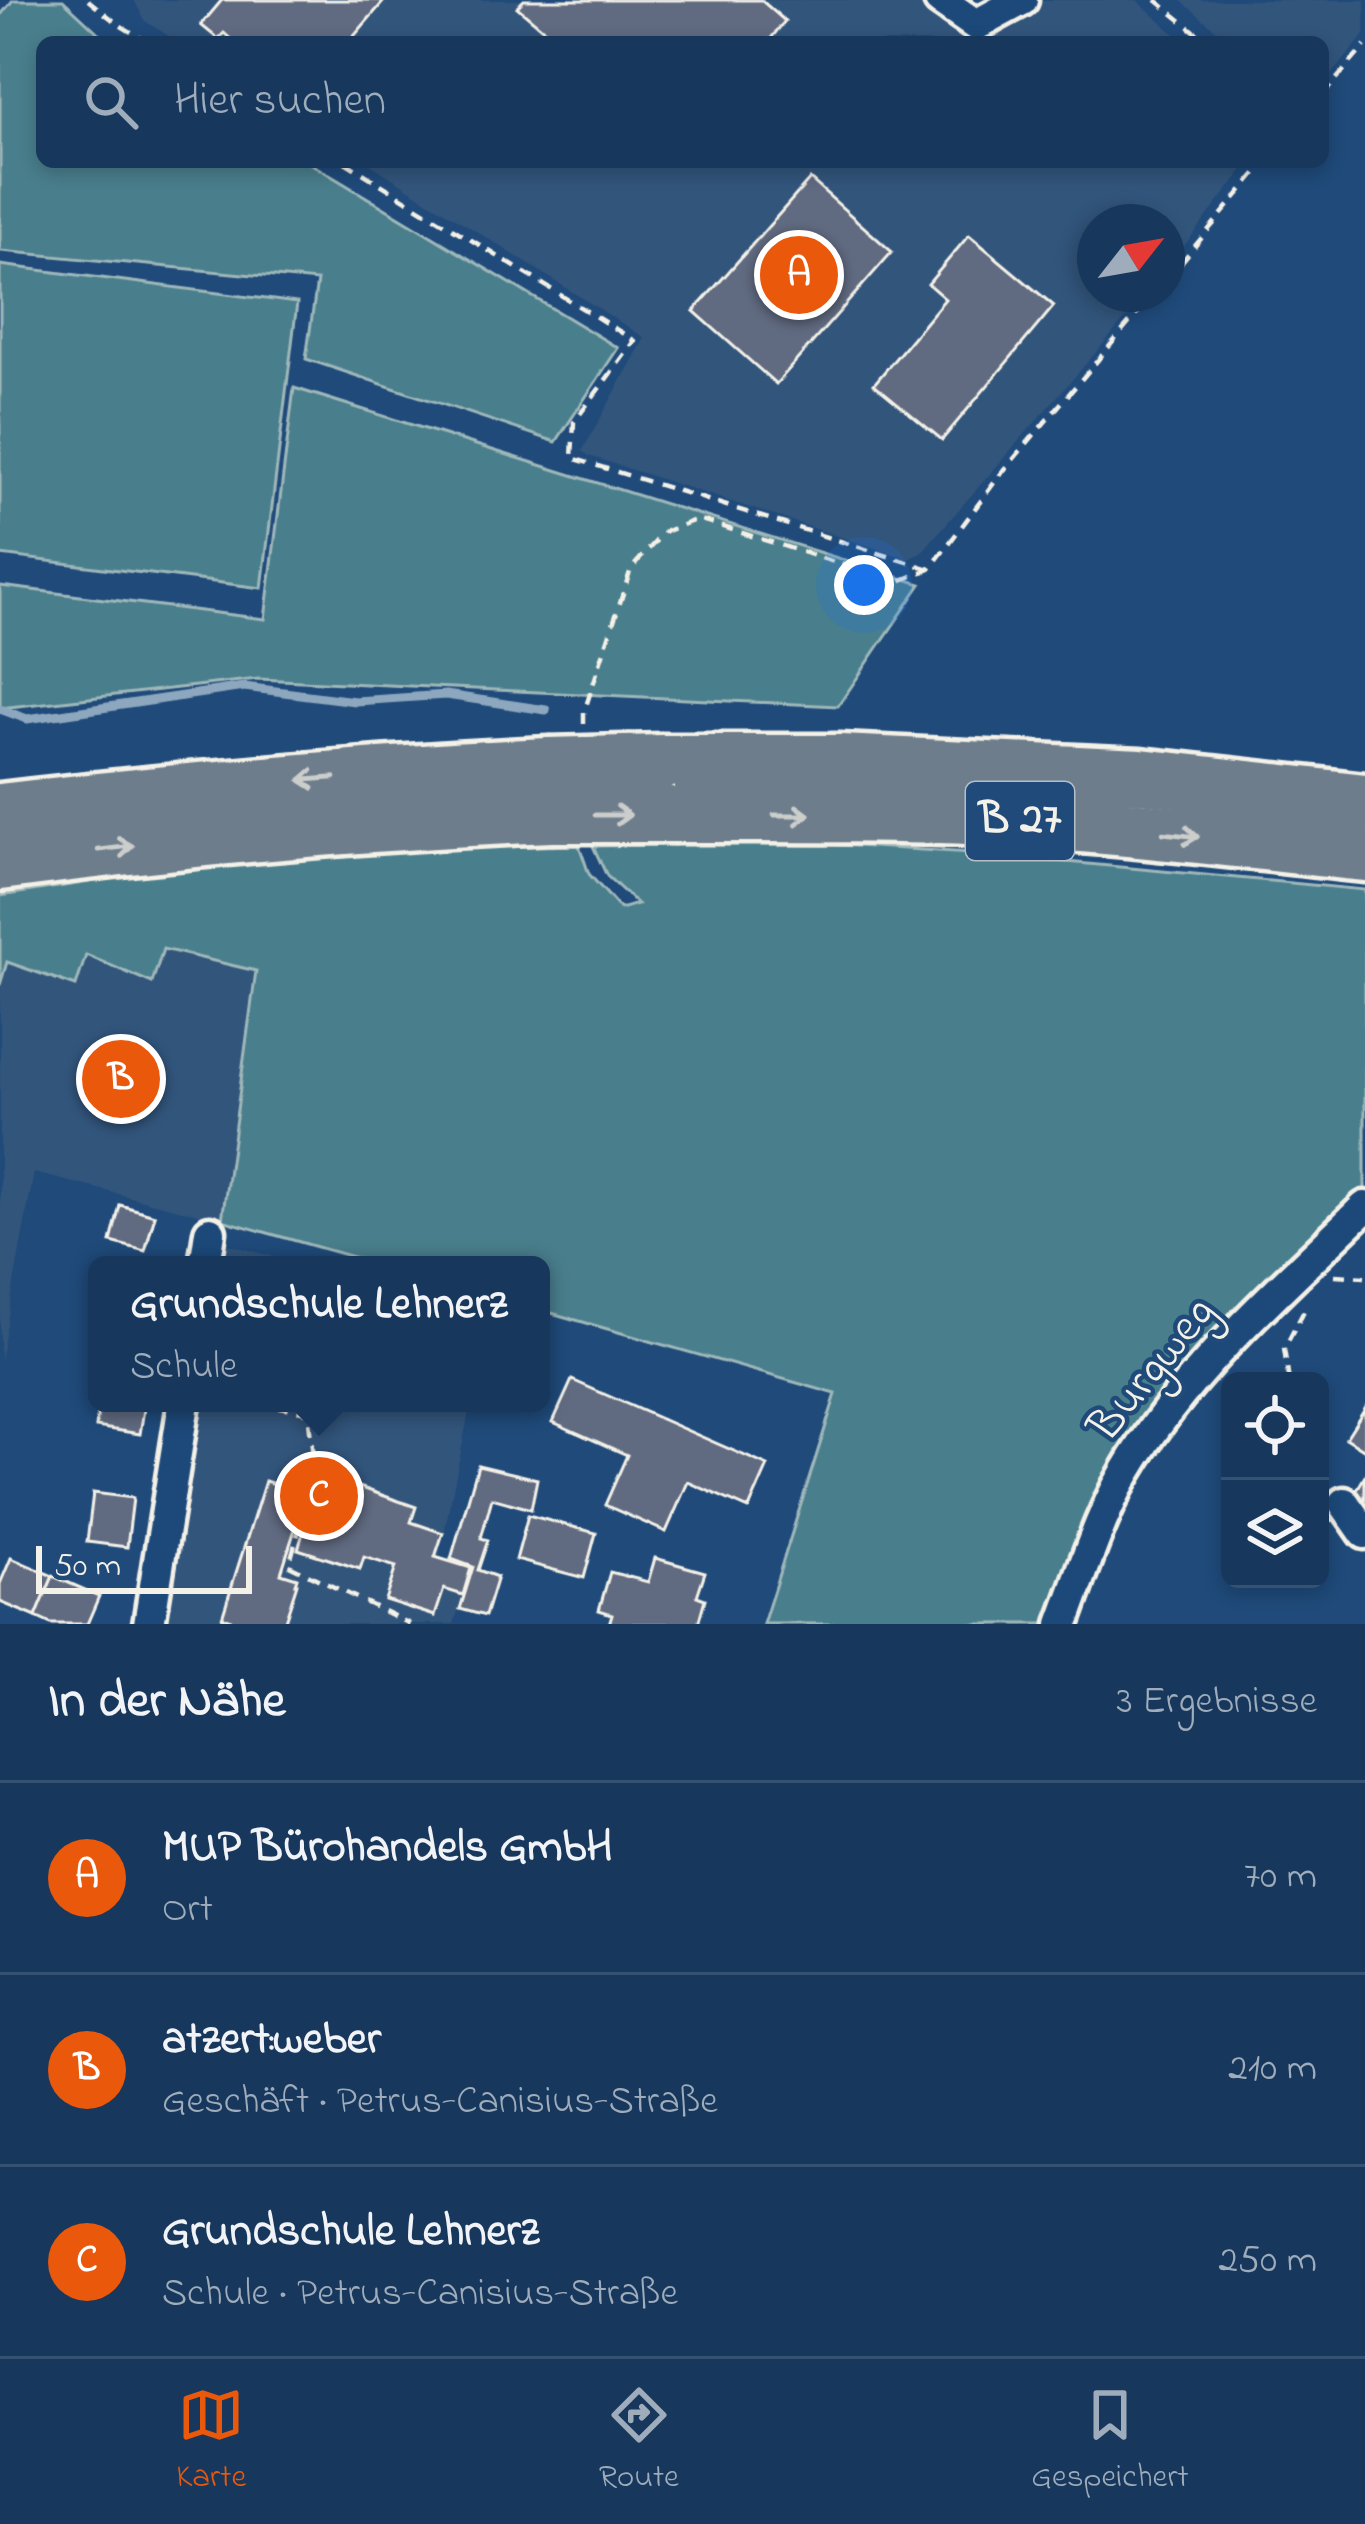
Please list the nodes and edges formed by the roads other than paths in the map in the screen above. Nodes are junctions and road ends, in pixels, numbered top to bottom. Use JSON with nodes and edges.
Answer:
{"nodes":[{"id":1,"x":940,"y":0,"type":"edge"},
{"id":2,"x":1022,"y":0,"type":"edge"},
{"id":3,"x":550,"y":790,"type":"junction"},
{"id":4,"x":1365,"y":801,"type":"edge"},
{"id":5,"x":0,"y":811,"type":"edge"},
{"id":6,"x":1365,"y":854,"type":"edge"},
{"id":7,"x":0,"y":863,"type":"edge"},
{"id":8,"x":1365,"y":1207,"type":"edge"},
{"id":9,"x":210,"y":1232,"type":"dead end"},
{"id":10,"x":206,"y":1256,"type":"edge"},
{"id":11,"x":183,"y":1412,"type":"edge"},
{"id":12,"x":1344,"y":1504,"type":"dead end"},
{"id":13,"x":1365,"y":1533,"type":"edge"},
{"id":14,"x":148,"y":1624,"type":"edge"},
{"id":15,"x":1063,"y":1624,"type":"edge"}],
"edges":[{"from":1,"to":2,"type":"street"},
{"from":3,"to":4,"type":"highway","number":"B 27","bridge":true},
{"from":3,"to":5,"type":"highway","number":"B 27","one_way":true},
{"from":3,"to":6,"type":"highway","number":"B 27","one_way":true,"bridge":true},
{"from":7,"to":3,"type":"highway","number":"B 27","one_way":true},
{"from":8,"to":15,"type":"street","name":"Burgweg"},
{"from":9,"to":10,"type":"street"},
{"from":11,"to":14,"type":"street"},
{"from":12,"to":13,"type":"street"}]}
